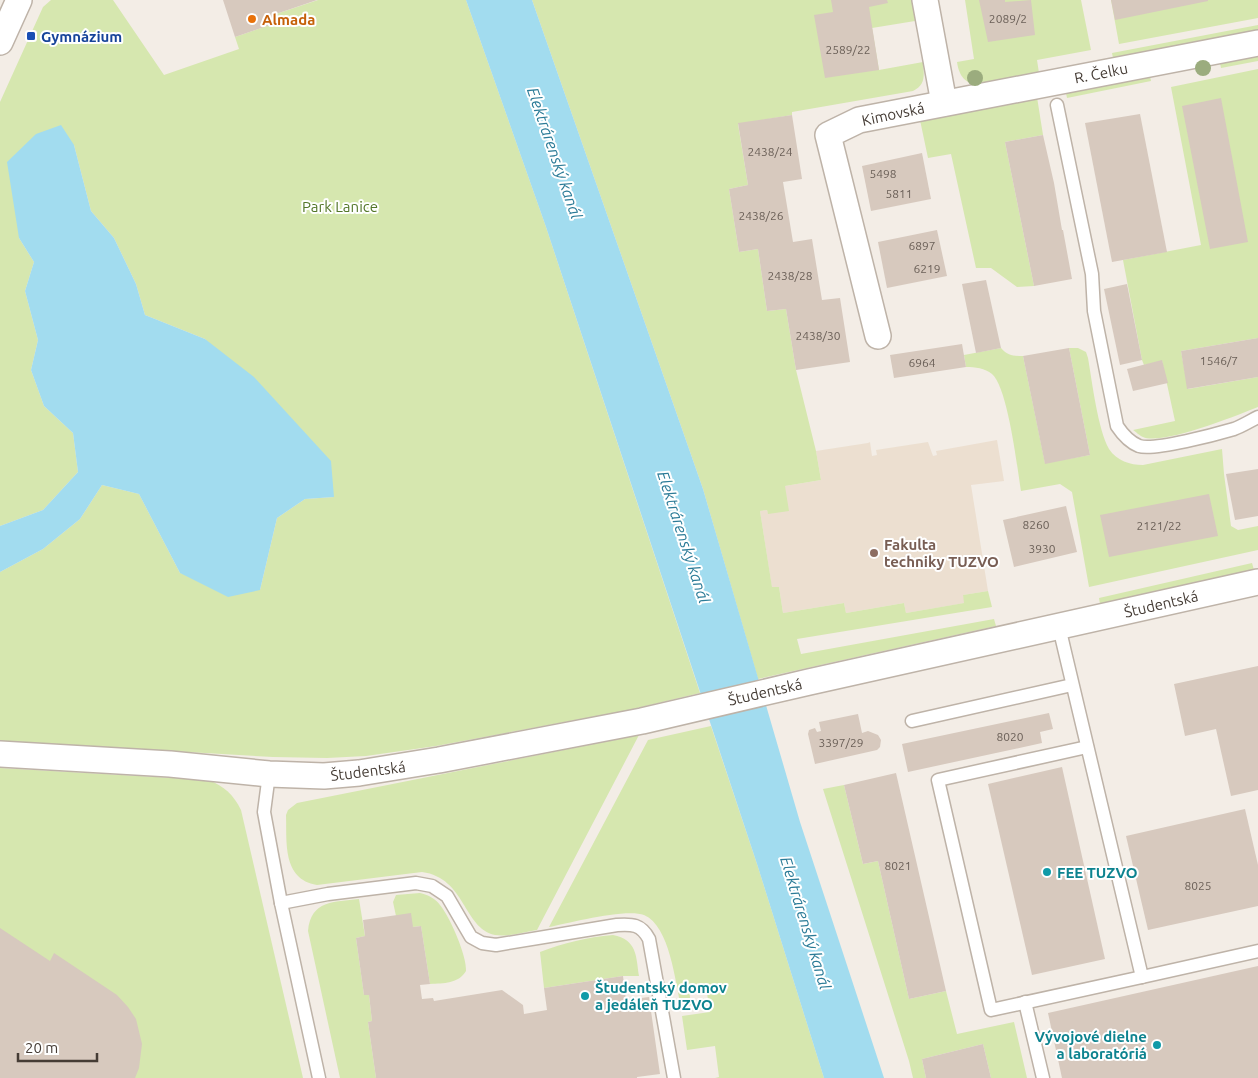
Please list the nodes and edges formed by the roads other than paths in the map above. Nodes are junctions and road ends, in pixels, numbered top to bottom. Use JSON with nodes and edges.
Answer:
{"nodes":[{"id":1,"x":19,"y":0,"type":"edge"},
{"id":2,"x":925,"y":0,"type":"edge"},
{"id":3,"x":0,"y":42,"type":"edge"},
{"id":4,"x":1258,"y":43,"type":"edge"},
{"id":5,"x":944,"y":103,"type":"junction"},
{"id":6,"x":1057,"y":105,"type":"dead end"},
{"id":7,"x":878,"y":336,"type":"dead end"},
{"id":8,"x":1258,"y":417,"type":"edge"},
{"id":9,"x":1258,"y":582,"type":"edge"},
{"id":10,"x":1059,"y":627,"type":"junction"},
{"id":11,"x":1072,"y":685,"type":"junction"},
{"id":12,"x":912,"y":721,"type":"dead end"},
{"id":13,"x":1087,"y":746,"type":"junction"},
{"id":14,"x":0,"y":754,"type":"edge"},
{"id":15,"x":269,"y":774,"type":"junction"},
{"id":16,"x":281,"y":903,"type":"junction"},
{"id":17,"x":1258,"y":950,"type":"edge"},
{"id":18,"x":1142,"y":977,"type":"junction"},
{"id":19,"x":1025,"y":1002,"type":"junction"},
{"id":20,"x":319,"y":1078,"type":"edge"},
{"id":21,"x":674,"y":1078,"type":"edge"},
{"id":22,"x":1043,"y":1078,"type":"edge"}],
"edges":[{"from":1,"to":3,"type":"street"},
{"from":2,"to":5,"type":"street","name":"Kimovská"},
{"from":4,"to":5,"type":"street","name":"R. Čelku"},
{"from":5,"to":7,"type":"street","name":"Kimovská"},
{"from":6,"to":8,"type":"lane"},
{"from":9,"to":10,"type":"street","name":"Študentská"},
{"from":10,"to":11,"type":"lane"},
{"from":10,"to":15,"type":"street","name":"Študentská"},
{"from":11,"to":12,"type":"lane"},
{"from":11,"to":13,"type":"lane"},
{"from":13,"to":18,"type":"lane"},
{"from":13,"to":19,"type":"lane"},
{"from":14,"to":15,"type":"street","name":"Študentská"},
{"from":15,"to":16,"type":"lane"},
{"from":16,"to":20,"type":"lane"},
{"from":16,"to":21,"type":"lane"},
{"from":17,"to":18,"type":"lane"},
{"from":18,"to":19,"type":"lane"},
{"from":19,"to":22,"type":"lane"}]}
